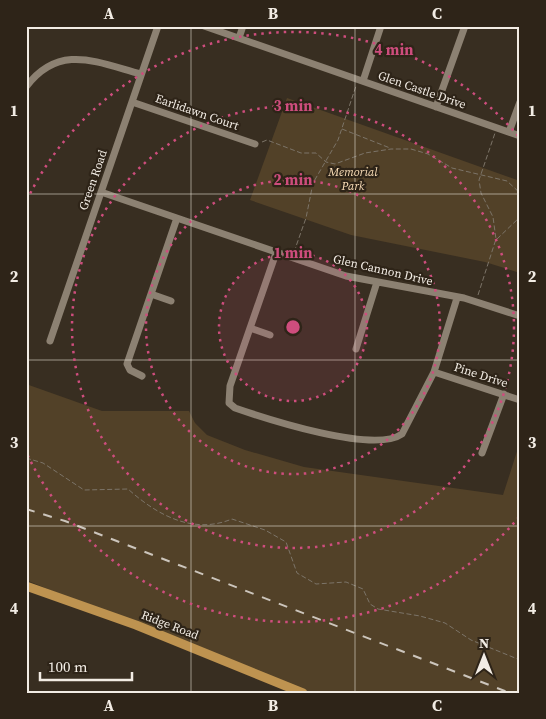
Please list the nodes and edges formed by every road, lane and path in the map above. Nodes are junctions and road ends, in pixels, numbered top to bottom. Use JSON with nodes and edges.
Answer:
{"nodes":[{"id":1,"x":158,"y":26,"type":"edge"},
{"id":2,"x":204,"y":26,"type":"edge"},
{"id":3,"x":243,"y":26,"type":"edge"},
{"id":4,"x":381,"y":26,"type":"edge"},
{"id":5,"x":465,"y":26,"type":"edge"},
{"id":6,"x":239,"y":38,"type":"junction"},
{"id":7,"x":141,"y":74,"type":"junction"},
{"id":8,"x":361,"y":80,"type":"junction"},
{"id":9,"x":26,"y":88,"type":"edge"},
{"id":10,"x":132,"y":102,"type":"junction"},
{"id":11,"x":520,"y":102,"type":"edge"},
{"id":12,"x":436,"y":107,"type":"junction"},
{"id":13,"x":497,"y":128,"type":"junction"},
{"id":14,"x":342,"y":129,"type":"junction"},
{"id":15,"x":510,"y":132,"type":"junction"},
{"id":16,"x":520,"y":136,"type":"edge"},
{"id":17,"x":254,"y":144,"type":"joint"},
{"id":18,"x":391,"y":149,"type":"junction"},
{"id":19,"x":326,"y":162,"type":"junction"},
{"id":20,"x":480,"y":175,"type":"junction"},
{"id":21,"x":101,"y":192,"type":"junction"},
{"id":22,"x":520,"y":193,"type":"edge"},
{"id":23,"x":520,"y":217,"type":"edge"},
{"id":24,"x":177,"y":218,"type":"junction"},
{"id":25,"x":496,"y":240,"type":"junction"},
{"id":26,"x":276,"y":253,"type":"junction"},
{"id":27,"x":292,"y":258,"type":"junction"},
{"id":28,"x":377,"y":282,"type":"junction"},
{"id":29,"x":151,"y":294,"type":"junction"},
{"id":30,"x":457,"y":298,"type":"junction"},
{"id":31,"x":172,"y":301,"type":"dead end"},
{"id":32,"x":476,"y":301,"type":"junction"},
{"id":33,"x":520,"y":316,"type":"edge"},
{"id":34,"x":250,"y":328,"type":"junction"},
{"id":35,"x":270,"y":334,"type":"dead end"},
{"id":36,"x":50,"y":341,"type":"dead end"},
{"id":37,"x":356,"y":349,"type":"dead end"},
{"id":38,"x":434,"y":372,"type":"junction"},
{"id":39,"x":142,"y":376,"type":"dead end"},
{"id":40,"x":504,"y":394,"type":"junction"},
{"id":41,"x":520,"y":400,"type":"edge"},
{"id":42,"x":482,"y":453,"type":"dead end"},
{"id":43,"x":26,"y":458,"type":"edge"},
{"id":44,"x":26,"y":586,"type":"edge"},
{"id":45,"x":520,"y":660,"type":"edge"},
{"id":46,"x":303,"y":693,"type":"edge"}],
"edges":[{"from":1,"to":7,"type":"street","name":"Green Road"},
{"from":2,"to":6,"type":"street","name":"Glen Castle Drive"},
{"from":3,"to":6,"type":"street"},
{"from":4,"to":8,"type":"street"},
{"from":5,"to":12,"type":"street"},
{"from":6,"to":8,"type":"street","name":"Glen Castle Drive"},
{"from":7,"to":9,"type":"street"},
{"from":7,"to":10,"type":"street","name":"Green Road"},
{"from":8,"to":12,"type":"street","name":"Glen Castle Drive"},
{"from":8,"to":14,"type":"path"},
{"from":10,"to":17,"type":"street","name":"Earlidawn Court"},
{"from":10,"to":21,"type":"street","name":"Green Road"},
{"from":11,"to":15,"type":"street"},
{"from":12,"to":13,"type":"street","name":"Glen Castle Drive"},
{"from":13,"to":15,"type":"street","name":"Glen Castle Drive"},
{"from":13,"to":20,"type":"path"},
{"from":14,"to":18,"type":"path"},
{"from":14,"to":19,"type":"path"},
{"from":15,"to":16,"type":"street","name":"Glen Castle Drive"},
{"from":17,"to":19,"type":"path"},
{"from":18,"to":19,"type":"path"},
{"from":18,"to":20,"type":"path"},
{"from":19,"to":27,"type":"path"},
{"from":20,"to":22,"type":"path"},
{"from":20,"to":25,"type":"path"},
{"from":21,"to":24,"type":"street","name":"Glen Cannon Drive"},
{"from":21,"to":36,"type":"street","name":"Green Road"},
{"from":23,"to":25,"type":"path"},
{"from":24,"to":26,"type":"street","name":"Glen Cannon Drive"},
{"from":24,"to":29,"type":"street"},
{"from":25,"to":32,"type":"path"},
{"from":26,"to":27,"type":"street","name":"Glen Cannon Drive"},
{"from":26,"to":34,"type":"street"},
{"from":27,"to":28,"type":"street","name":"Glen Cannon Drive"},
{"from":28,"to":30,"type":"street","name":"Glen Cannon Drive"},
{"from":28,"to":37,"type":"street"},
{"from":29,"to":31,"type":"street"},
{"from":29,"to":39,"type":"street"},
{"from":30,"to":32,"type":"street","name":"Glen Cannon Drive"},
{"from":30,"to":38,"type":"street"},
{"from":32,"to":33,"type":"street","name":"Glen Cannon Drive"},
{"from":34,"to":35,"type":"street"},
{"from":34,"to":38,"type":"street"},
{"from":38,"to":40,"type":"street","name":"Pine Drive"},
{"from":40,"to":41,"type":"street","name":"Pine Drive"},
{"from":40,"to":42,"type":"street"},
{"from":43,"to":45,"type":"path"},
{"from":44,"to":46,"type":"main road","name":"Ridge Road"}]}
